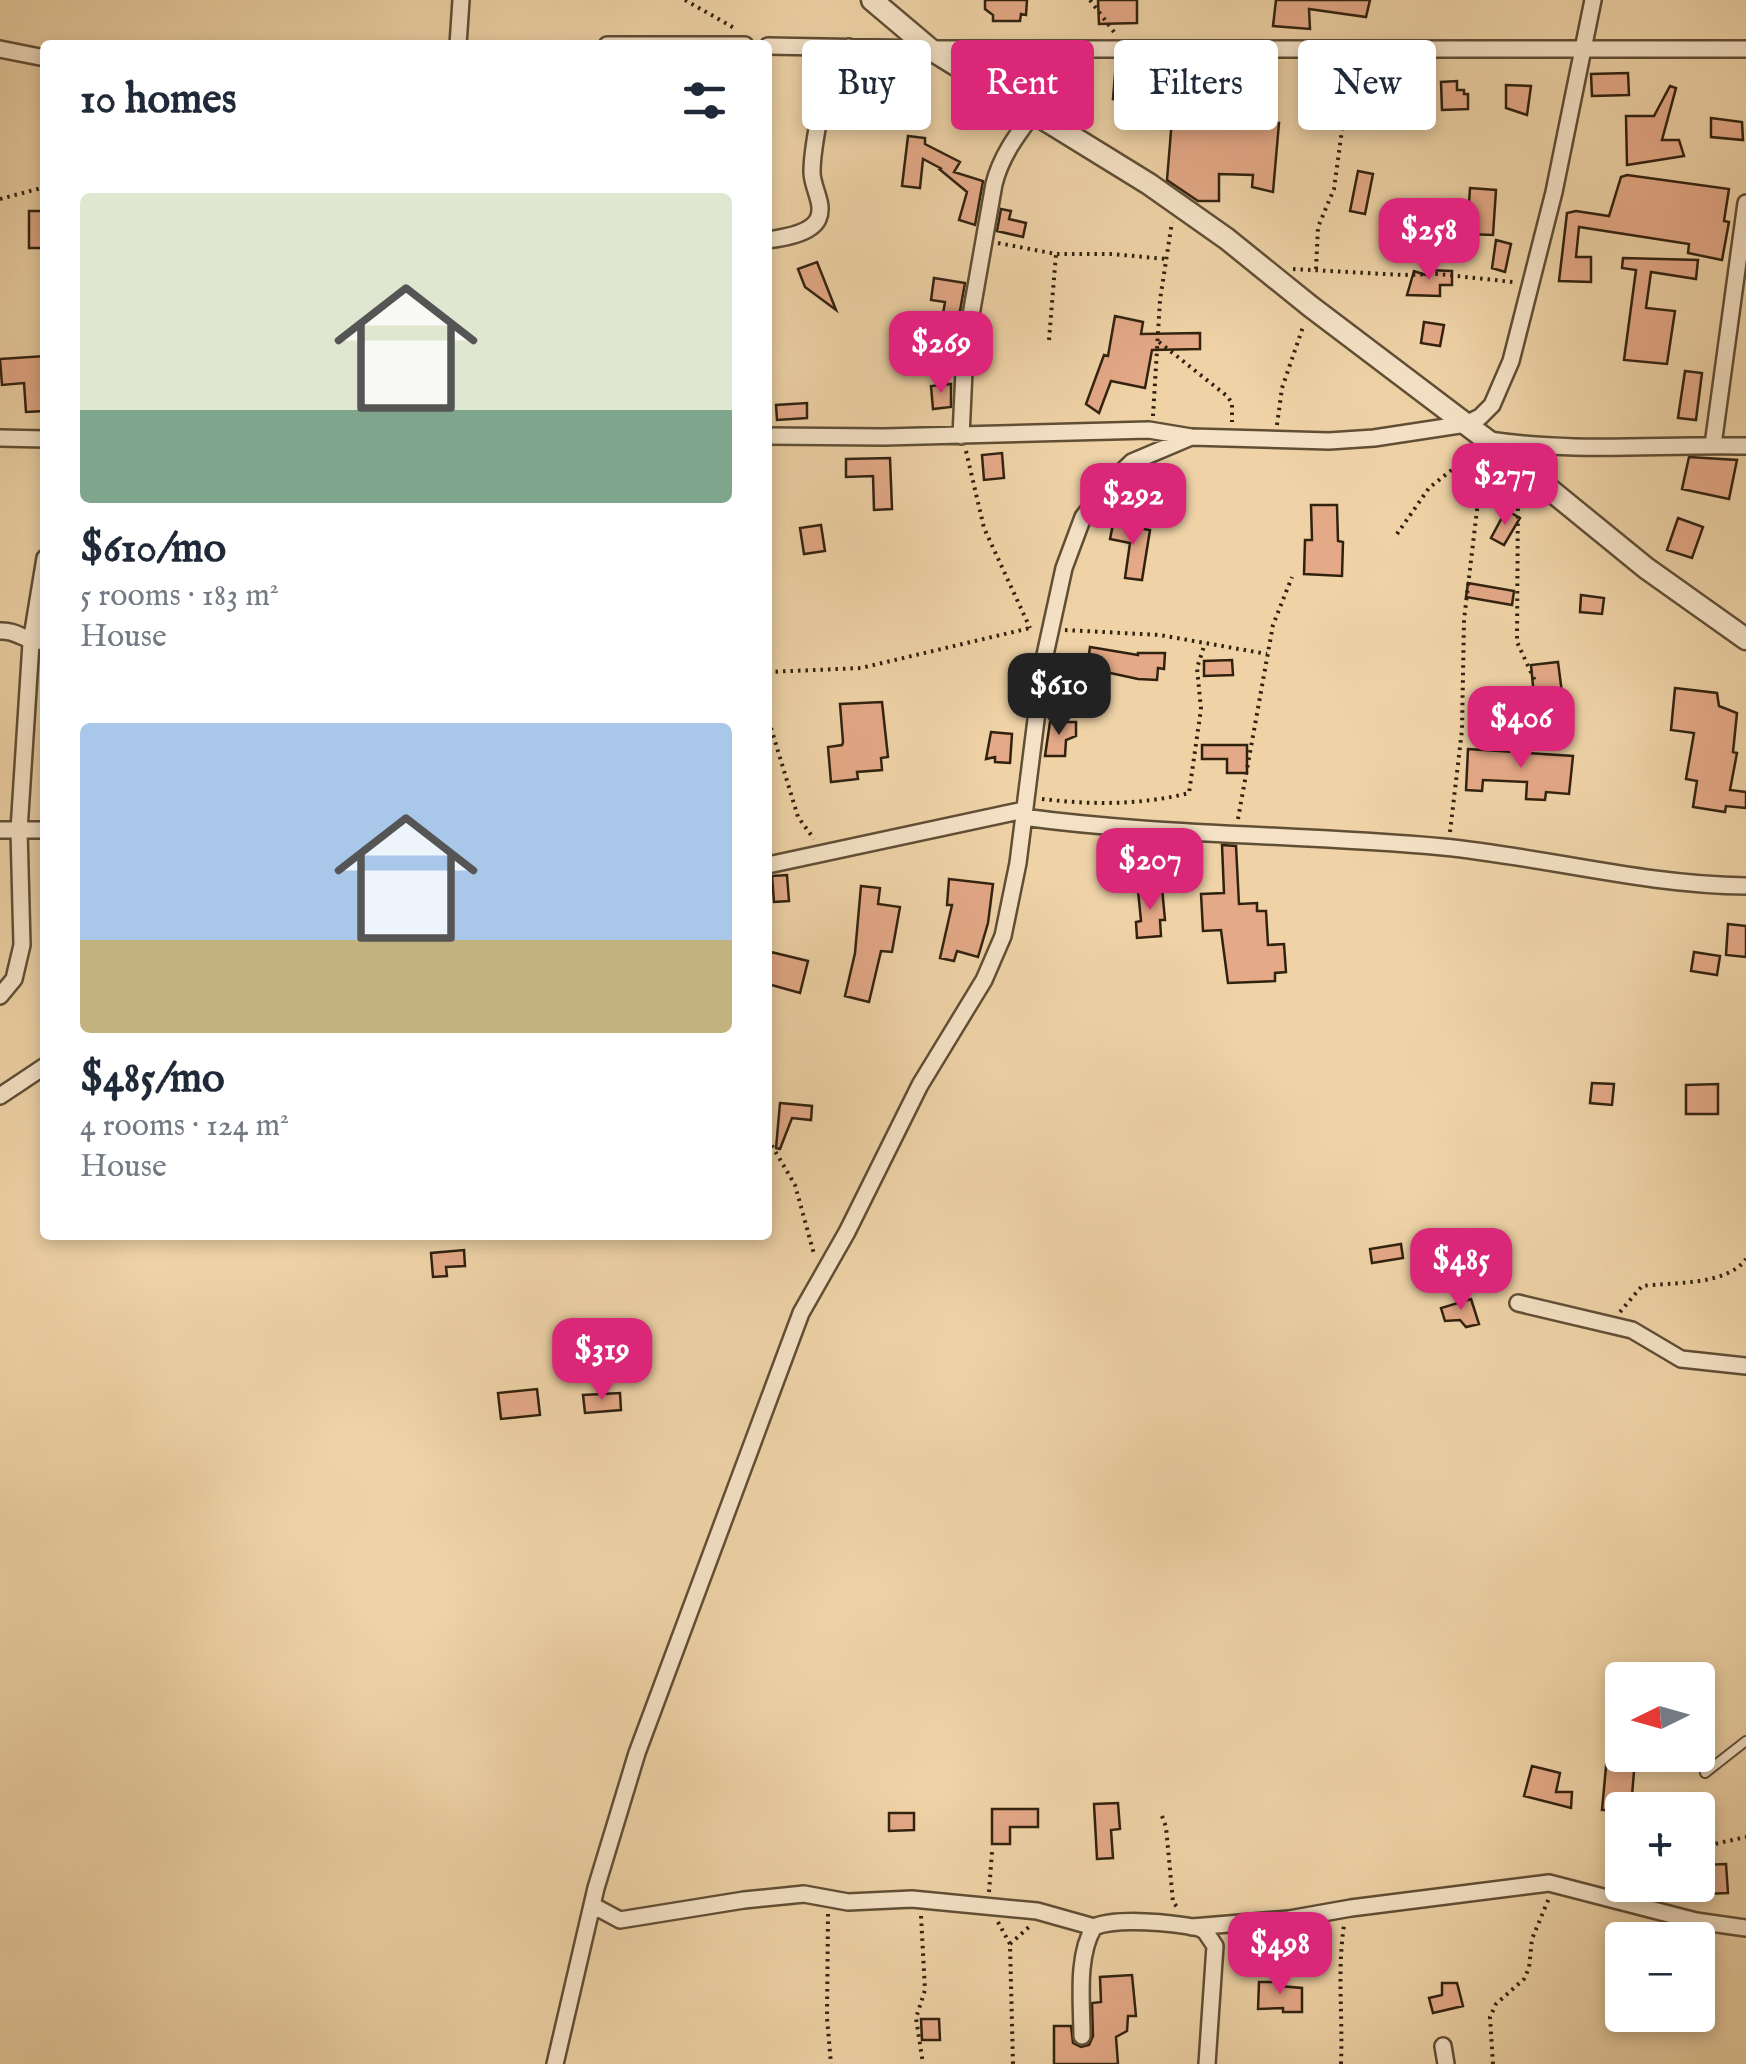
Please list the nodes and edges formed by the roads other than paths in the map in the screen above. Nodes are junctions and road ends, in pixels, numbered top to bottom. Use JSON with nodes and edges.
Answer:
{"nodes":[{"id":1,"x":461,"y":0,"type":"edge"},
{"id":2,"x":872,"y":0,"type":"edge"},
{"id":3,"x":1593,"y":0,"type":"edge"},
{"id":4,"x":458,"y":40,"type":"edge"},
{"id":5,"x":919,"y":40,"type":"edge"},
{"id":6,"x":772,"y":46,"type":"edge"},
{"id":7,"x":802,"y":46,"type":"edge"},
{"id":8,"x":0,"y":49,"type":"edge"},
{"id":9,"x":931,"y":49,"type":"edge"},
{"id":10,"x":1746,"y":49,"type":"edge"},
{"id":11,"x":1584,"y":50,"type":"junction"},
{"id":12,"x":40,"y":57,"type":"edge"},
{"id":13,"x":819,"y":130,"type":"edge"},
{"id":14,"x":1022,"y":130,"type":"edge"},
{"id":15,"x":1062,"y":130,"type":"edge"},
{"id":16,"x":1746,"y":203,"type":"edge"},
{"id":17,"x":772,"y":239,"type":"edge"},
{"id":18,"x":1466,"y":424,"type":"junction"},
{"id":19,"x":772,"y":436,"type":"edge"},
{"id":20,"x":960,"y":436,"type":"junction"},
{"id":21,"x":1191,"y":437,"type":"junction"},
{"id":22,"x":0,"y":438,"type":"edge"},
{"id":23,"x":40,"y":439,"type":"edge"},
{"id":24,"x":1486,"y":439,"type":"junction"},
{"id":25,"x":1712,"y":445,"type":"junction"},
{"id":26,"x":1746,"y":446,"type":"edge"},
{"id":27,"x":0,"y":631,"type":"edge"},
{"id":28,"x":1746,"y":638,"type":"edge"},
{"id":29,"x":38,"y":642,"type":"edge"},
{"id":30,"x":1024,"y":808,"type":"junction"},
{"id":31,"x":0,"y":830,"type":"edge"},
{"id":32,"x":19,"y":830,"type":"junction"},
{"id":33,"x":40,"y":830,"type":"edge"},
{"id":34,"x":772,"y":865,"type":"edge"},
{"id":35,"x":1746,"y":886,"type":"edge"},
{"id":36,"x":0,"y":996,"type":"edge"},
{"id":37,"x":40,"y":1069,"type":"edge"},
{"id":38,"x":0,"y":1096,"type":"edge"},
{"id":39,"x":1518,"y":1304,"type":"dead end"},
{"id":40,"x":1746,"y":1366,"type":"edge"},
{"id":41,"x":1746,"y":1741,"type":"edge"},
{"id":42,"x":1705,"y":1773,"type":"dead end"},
{"id":43,"x":592,"y":1905,"type":"junction"},
{"id":44,"x":1094,"y":1927,"type":"junction"},
{"id":45,"x":1192,"y":1927,"type":"junction"},
{"id":46,"x":1746,"y":1928,"type":"edge"},
{"id":47,"x":1082,"y":2036,"type":"dead end"},
{"id":48,"x":1443,"y":2046,"type":"dead end"},
{"id":49,"x":555,"y":2064,"type":"edge"},
{"id":50,"x":1207,"y":2064,"type":"edge"},
{"id":51,"x":1446,"y":2064,"type":"edge"}],
"edges":[{"from":1,"to":4,"type":"street"},
{"from":2,"to":5,"type":"street"},
{"from":3,"to":11,"type":"street"},
{"from":6,"to":7,"type":"street"},
{"from":8,"to":12,"type":"street"},
{"from":9,"to":11,"type":"street"},
{"from":10,"to":11,"type":"street"},
{"from":11,"to":18,"type":"street"},
{"from":13,"to":17,"type":"street"},
{"from":14,"to":20,"type":"street"},
{"from":15,"to":18,"type":"street"},
{"from":16,"to":25,"type":"street"},
{"from":18,"to":21,"type":"street"},
{"from":18,"to":24,"type":"street"},
{"from":19,"to":20,"type":"street"},
{"from":20,"to":21,"type":"street"},
{"from":21,"to":30,"type":"street"},
{"from":22,"to":23,"type":"street"},
{"from":24,"to":25,"type":"street"},
{"from":24,"to":28,"type":"street"},
{"from":25,"to":26,"type":"street"},
{"from":27,"to":29,"type":"street"},
{"from":29,"to":32,"type":"street"},
{"from":30,"to":34,"type":"street"},
{"from":30,"to":35,"type":"street"},
{"from":30,"to":43,"type":"street"},
{"from":31,"to":32,"type":"street"},
{"from":32,"to":33,"type":"street"},
{"from":32,"to":36,"type":"street"},
{"from":37,"to":38,"type":"street"},
{"from":39,"to":40,"type":"street"},
{"from":41,"to":42,"type":"lane"},
{"from":43,"to":44,"type":"street"},
{"from":43,"to":49,"type":"street"},
{"from":44,"to":45,"type":"street"},
{"from":44,"to":47,"type":"street"},
{"from":45,"to":46,"type":"street"},
{"from":45,"to":50,"type":"street"},
{"from":48,"to":51,"type":"street"}]}
